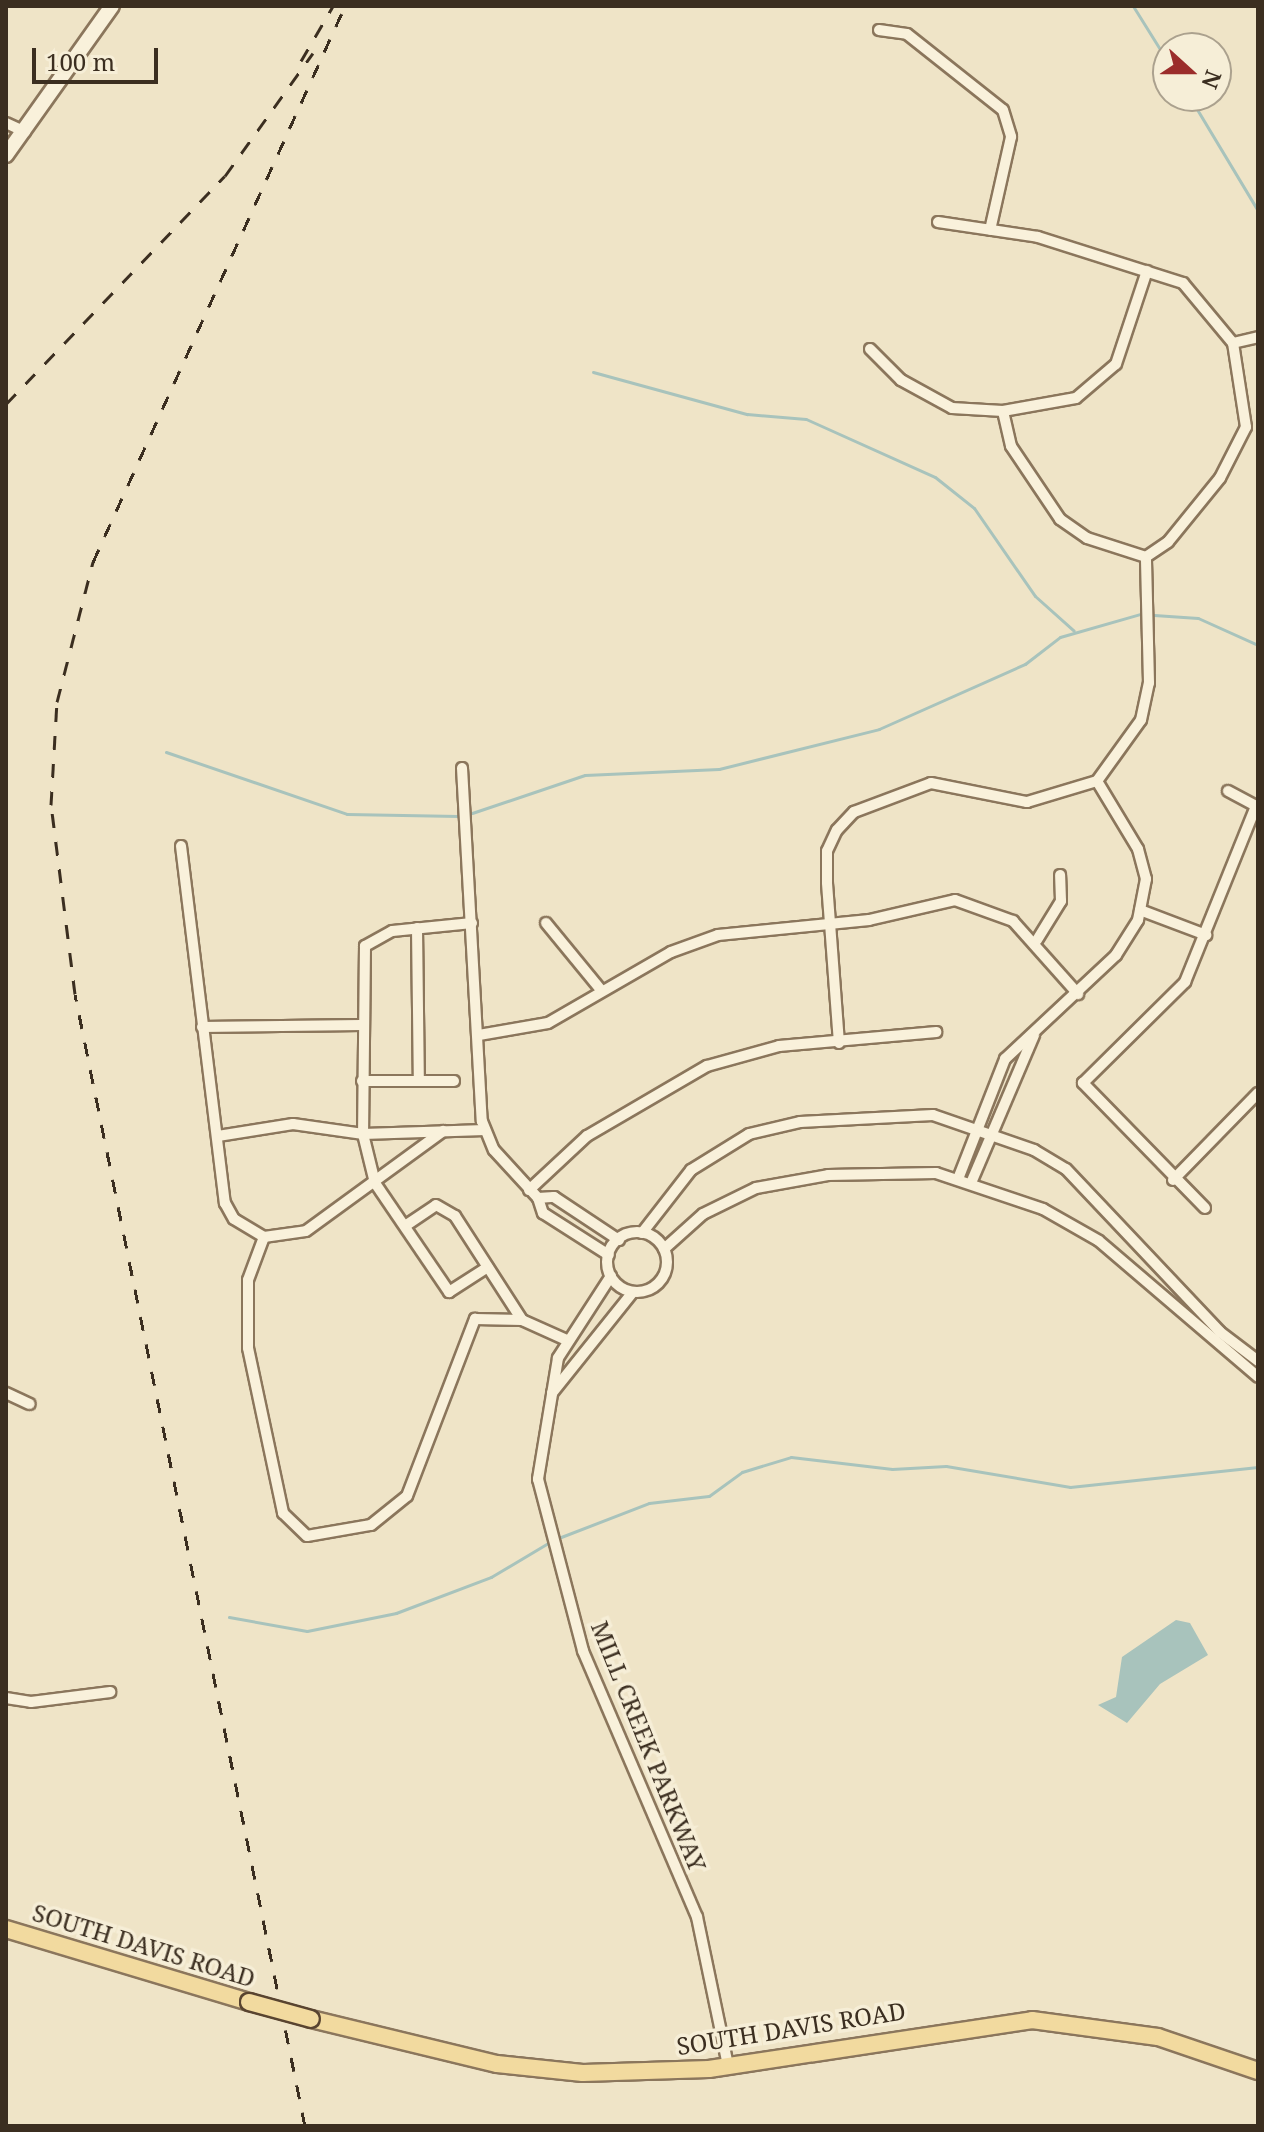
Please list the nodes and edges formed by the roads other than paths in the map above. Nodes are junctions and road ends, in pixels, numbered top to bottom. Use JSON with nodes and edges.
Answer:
{"nodes":[{"id":1,"x":112,"y":6,"type":"edge"},
{"id":2,"x":879,"y":30,"type":"dead end"},
{"id":3,"x":6,"y":123,"type":"edge"},
{"id":4,"x":25,"y":132,"type":"junction"},
{"id":5,"x":6,"y":155,"type":"edge"},
{"id":6,"x":938,"y":222,"type":"dead end"},
{"id":7,"x":990,"y":230,"type":"junction"},
{"id":8,"x":1147,"y":271,"type":"junction"},
{"id":9,"x":1258,"y":337,"type":"edge"},
{"id":10,"x":1233,"y":343,"type":"junction"},
{"id":11,"x":870,"y":349,"type":"dead end"},
{"id":12,"x":1003,"y":411,"type":"junction"},
{"id":13,"x":1146,"y":557,"type":"junction"},
{"id":14,"x":462,"y":768,"type":"dead end"},
{"id":15,"x":1097,"y":781,"type":"junction"},
{"id":16,"x":1228,"y":791,"type":"dead end"},
{"id":17,"x":1257,"y":806,"type":"edge"},
{"id":18,"x":181,"y":846,"type":"dead end"},
{"id":19,"x":1060,"y":875,"type":"dead end"},
{"id":20,"x":1140,"y":910,"type":"junction"},
{"id":21,"x":472,"y":923,"type":"junction"},
{"id":22,"x":546,"y":923,"type":"dead end"},
{"id":23,"x":830,"y":924,"type":"junction"},
{"id":24,"x":417,"y":928,"type":"junction"},
{"id":25,"x":1206,"y":935,"type":"junction"},
{"id":26,"x":1037,"y":940,"type":"junction"},
{"id":27,"x":601,"y":990,"type":"junction"},
{"id":28,"x":1078,"y":994,"type":"junction"},
{"id":29,"x":361,"y":1025,"type":"junction"},
{"id":30,"x":202,"y":1027,"type":"junction"},
{"id":31,"x":1038,"y":1029,"type":"junction"},
{"id":32,"x":936,"y":1032,"type":"dead end"},
{"id":33,"x":479,"y":1035,"type":"junction"},
{"id":34,"x":839,"y":1043,"type":"junction"},
{"id":35,"x":362,"y":1081,"type":"junction"},
{"id":36,"x":419,"y":1081,"type":"junction"},
{"id":37,"x":454,"y":1081,"type":"dead end"},
{"id":38,"x":1258,"y":1093,"type":"edge"},
{"id":39,"x":977,"y":1127,"type":"junction"},
{"id":40,"x":485,"y":1130,"type":"junction"},
{"id":41,"x":443,"y":1131,"type":"junction"},
{"id":42,"x":989,"y":1132,"type":"junction"},
{"id":43,"x":363,"y":1134,"type":"junction"},
{"id":44,"x":218,"y":1136,"type":"junction"},
{"id":45,"x":958,"y":1179,"type":"junction"},
{"id":46,"x":1173,"y":1180,"type":"junction"},
{"id":47,"x":375,"y":1183,"type":"junction"},
{"id":48,"x":971,"y":1183,"type":"junction"},
{"id":49,"x":529,"y":1190,"type":"junction"},
{"id":50,"x":538,"y":1198,"type":"junction"},
{"id":51,"x":1205,"y":1208,"type":"dead end"},
{"id":52,"x":405,"y":1226,"type":"junction"},
{"id":53,"x":642,"y":1233,"type":"junction"},
{"id":54,"x":264,"y":1237,"type":"junction"},
{"id":55,"x":619,"y":1240,"type":"junction"},
{"id":56,"x":664,"y":1249,"type":"junction"},
{"id":57,"x":609,"y":1255,"type":"junction"},
{"id":58,"x":488,"y":1267,"type":"junction"},
{"id":59,"x":611,"y":1276,"type":"junction"},
{"id":60,"x":633,"y":1292,"type":"junction"},
{"id":61,"x":522,"y":1320,"type":"junction"},
{"id":62,"x":569,"y":1341,"type":"junction"},
{"id":63,"x":1258,"y":1361,"type":"edge"},
{"id":64,"x":1258,"y":1377,"type":"edge"},
{"id":65,"x":6,"y":1393,"type":"edge"},
{"id":66,"x":551,"y":1394,"type":"junction"},
{"id":67,"x":30,"y":1404,"type":"dead end"},
{"id":68,"x":110,"y":1692,"type":"dead end"},
{"id":69,"x":6,"y":1698,"type":"edge"},
{"id":70,"x":6,"y":1929,"type":"edge"},
{"id":71,"x":728,"y":2066,"type":"junction"},
{"id":72,"x":1258,"y":2071,"type":"edge"}],
"edges":[{"from":1,"to":4,"type":"street"},
{"from":2,"to":7,"type":"street"},
{"from":3,"to":4,"type":"street"},
{"from":4,"to":5,"type":"street"},
{"from":6,"to":7,"type":"street"},
{"from":7,"to":8,"type":"street"},
{"from":8,"to":10,"type":"street"},
{"from":8,"to":12,"type":"street"},
{"from":9,"to":10,"type":"street"},
{"from":10,"to":13,"type":"street"},
{"from":11,"to":12,"type":"street"},
{"from":12,"to":13,"type":"street"},
{"from":13,"to":15,"type":"street"},
{"from":14,"to":21,"type":"street"},
{"from":15,"to":20,"type":"street"},
{"from":15,"to":23,"type":"street"},
{"from":16,"to":17,"type":"street"},
{"from":17,"to":25,"type":"street"},
{"from":18,"to":30,"type":"street"},
{"from":19,"to":26,"type":"street"},
{"from":20,"to":25,"type":"street"},
{"from":20,"to":28,"type":"street"},
{"from":21,"to":24,"type":"street"},
{"from":21,"to":33,"type":"street"},
{"from":22,"to":27,"type":"street"},
{"from":23,"to":26,"type":"street"},
{"from":23,"to":27,"type":"street"},
{"from":23,"to":34,"type":"street"},
{"from":24,"to":29,"type":"street"},
{"from":24,"to":36,"type":"street"},
{"from":25,"to":46,"type":"street"},
{"from":26,"to":28,"type":"street"},
{"from":27,"to":33,"type":"street"},
{"from":28,"to":31,"type":"street"},
{"from":29,"to":30,"type":"street"},
{"from":29,"to":35,"type":"street"},
{"from":30,"to":44,"type":"street"},
{"from":31,"to":39,"type":"street"},
{"from":31,"to":42,"type":"street"},
{"from":32,"to":34,"type":"street"},
{"from":33,"to":40,"type":"street"},
{"from":34,"to":49,"type":"street"},
{"from":35,"to":36,"type":"street"},
{"from":35,"to":43,"type":"street"},
{"from":36,"to":37,"type":"street"},
{"from":38,"to":46,"type":"street"},
{"from":39,"to":42,"type":"street"},
{"from":39,"to":45,"type":"street"},
{"from":39,"to":53,"type":"street"},
{"from":40,"to":41,"type":"street"},
{"from":40,"to":49,"type":"street"},
{"from":41,"to":43,"type":"street"},
{"from":41,"to":47,"type":"street"},
{"from":42,"to":48,"type":"street"},
{"from":42,"to":63,"type":"street"},
{"from":43,"to":44,"type":"street"},
{"from":43,"to":47,"type":"street"},
{"from":44,"to":54,"type":"street"},
{"from":45,"to":48,"type":"street"},
{"from":45,"to":56,"type":"street"},
{"from":46,"to":51,"type":"street"},
{"from":47,"to":52,"type":"street"},
{"from":47,"to":54,"type":"street"},
{"from":48,"to":64,"type":"street"},
{"from":49,"to":50,"type":"street"},
{"from":50,"to":55,"type":"street"},
{"from":50,"to":57,"type":"street"},
{"from":52,"to":58,"type":"street"},
{"from":52,"to":58,"type":"street"},
{"from":53,"to":55,"type":"street"},
{"from":53,"to":56,"type":"street"},
{"from":54,"to":61,"type":"street"},
{"from":55,"to":57,"type":"street"},
{"from":56,"to":60,"type":"street"},
{"from":57,"to":59,"type":"street"},
{"from":58,"to":61,"type":"street"},
{"from":59,"to":60,"type":"street"},
{"from":59,"to":62,"type":"street","name":"MILL CREEK PARKWAY"},
{"from":60,"to":66,"type":"street"},
{"from":61,"to":62,"type":"street"},
{"from":62,"to":66,"type":"street","name":"MILL CREEK PARKWAY"},
{"from":65,"to":67,"type":"street"},
{"from":66,"to":71,"type":"street","name":"MILL CREEK PARKWAY"},
{"from":68,"to":69,"type":"street"},
{"from":70,"to":71,"type":"main road","name":"SOUTH DAVIS ROAD","bridge":true},
{"from":71,"to":72,"type":"main road","name":"SOUTH DAVIS ROAD"}]}
